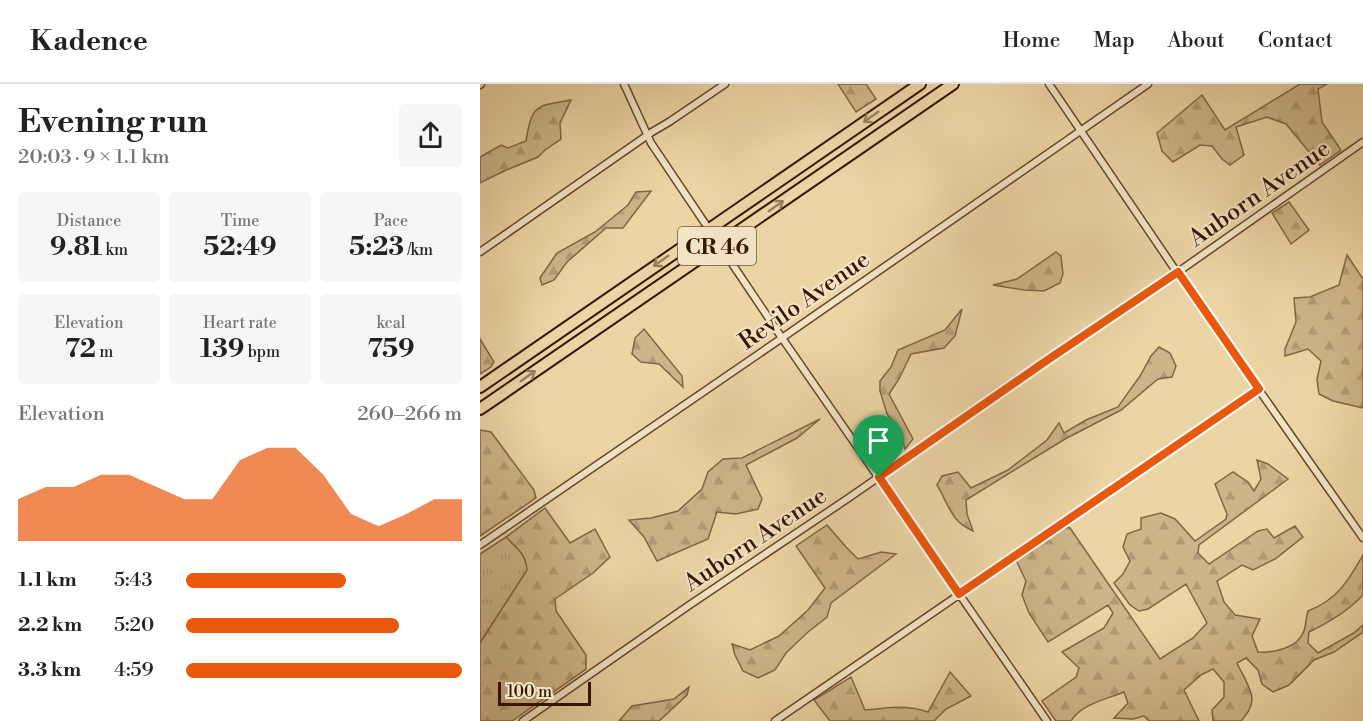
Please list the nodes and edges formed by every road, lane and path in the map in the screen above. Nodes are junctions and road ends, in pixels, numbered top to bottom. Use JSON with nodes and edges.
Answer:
{"nodes":[{"id":1,"x":624,"y":84,"type":"edge"},
{"id":2,"x":725,"y":84,"type":"edge"},
{"id":3,"x":920,"y":84,"type":"edge"},
{"id":4,"x":953,"y":84,"type":"edge"},
{"id":5,"x":1049,"y":84,"type":"edge"},
{"id":6,"x":1149,"y":84,"type":"edge"},
{"id":7,"x":1080,"y":131,"type":"junction"},
{"id":8,"x":647,"y":137,"type":"junction"},
{"id":9,"x":1363,"y":142,"type":"edge"},
{"id":10,"x":710,"y":228,"type":"junction"},
{"id":11,"x":720,"y":244,"type":"junction"},
{"id":12,"x":480,"y":252,"type":"edge"},
{"id":13,"x":1178,"y":272,"type":"junction"},
{"id":14,"x":782,"y":338,"type":"junction"},
{"id":15,"x":480,"y":387,"type":"edge"},
{"id":16,"x":1259,"y":389,"type":"junction"},
{"id":17,"x":480,"y":409,"type":"edge"},
{"id":18,"x":879,"y":477,"type":"junction"},
{"id":19,"x":1363,"y":538,"type":"edge"},
{"id":20,"x":480,"y":545,"type":"edge"},
{"id":21,"x":959,"y":594,"type":"junction"},
{"id":22,"x":523,"y":721,"type":"edge"},
{"id":23,"x":775,"y":721,"type":"edge"},
{"id":24,"x":1047,"y":721,"type":"edge"}],
"edges":[{"from":1,"to":8,"type":"street"},
{"from":2,"to":8,"type":"street"},
{"from":3,"to":10,"type":"highway","number":"CR 46","one_way":true},
{"from":11,"to":4,"type":"highway","number":"CR 46","one_way":true},
{"from":5,"to":7,"type":"street"},
{"from":6,"to":7,"type":"street","name":"Revilo Avenue"},
{"from":7,"to":13,"type":"street"},
{"from":7,"to":14,"type":"street","name":"Revilo Avenue"},
{"from":8,"to":10,"type":"street"},
{"from":8,"to":12,"type":"street"},
{"from":9,"to":13,"type":"street","name":"Auborn Avenue"},
{"from":10,"to":11,"type":"street"},
{"from":10,"to":15,"type":"highway","number":"CR 46","one_way":true},
{"from":11,"to":14,"type":"street"},
{"from":17,"to":11,"type":"highway","number":"CR 46","one_way":true},
{"from":13,"to":16,"type":"street"},
{"from":13,"to":18,"type":"street","name":"Auborn Avenue"},
{"from":14,"to":18,"type":"street"},
{"from":14,"to":20,"type":"street","name":"Revilo Avenue"},
{"from":16,"to":19,"type":"street"},
{"from":16,"to":21,"type":"street"},
{"from":18,"to":21,"type":"street"},
{"from":18,"to":22,"type":"street","name":"Auborn Avenue"},
{"from":21,"to":23,"type":"street"},
{"from":21,"to":24,"type":"street"}]}
